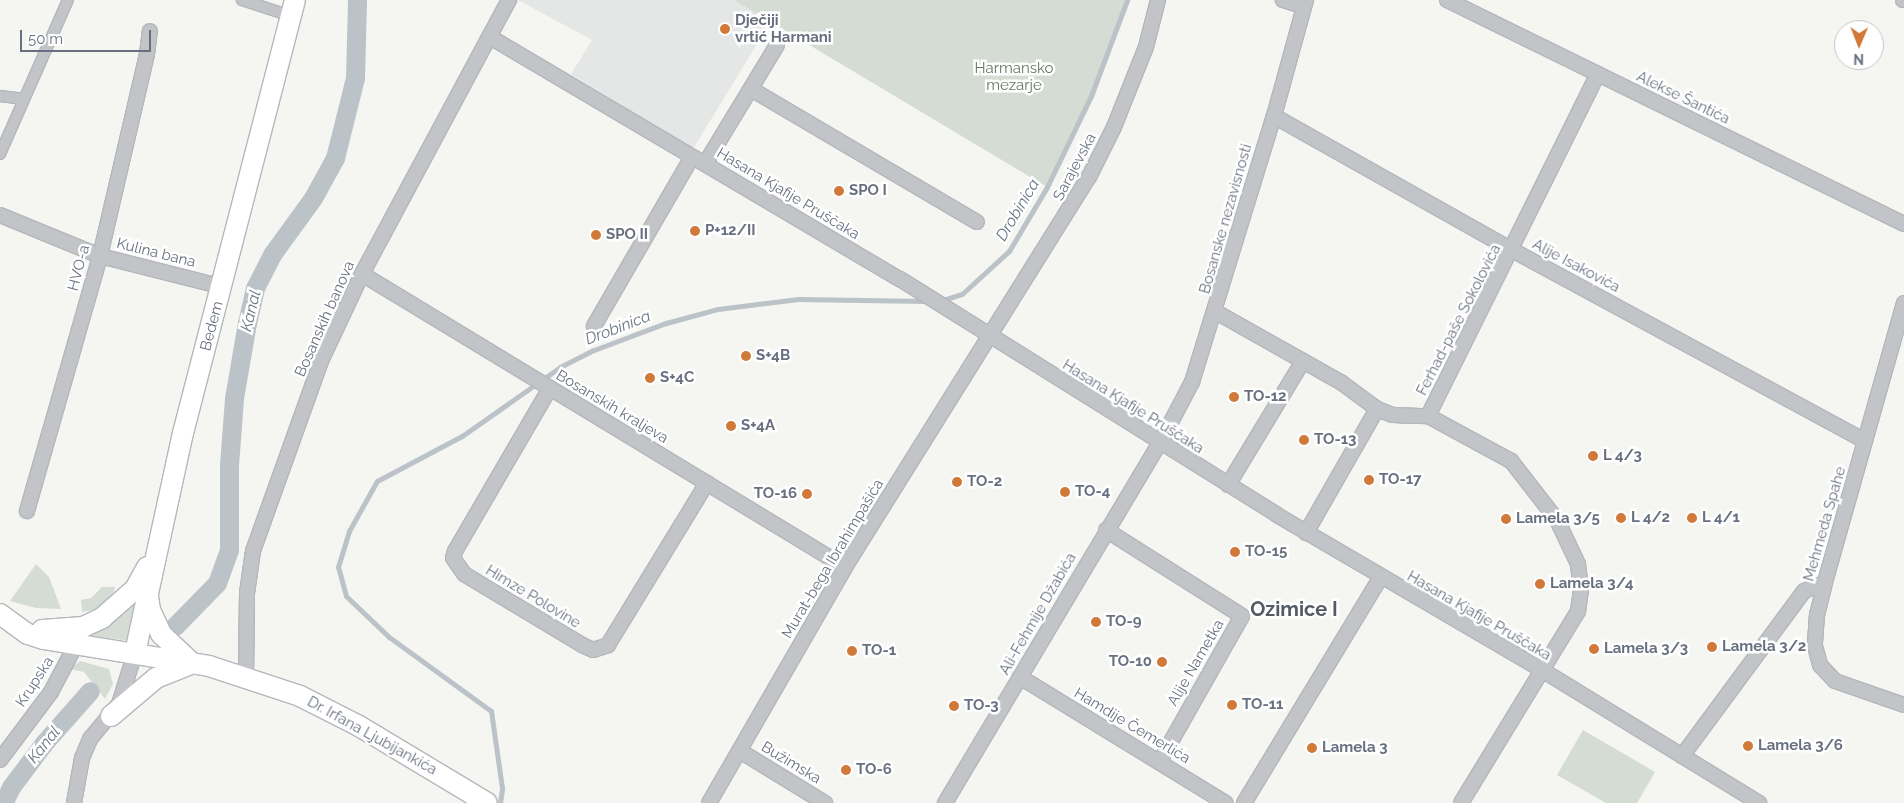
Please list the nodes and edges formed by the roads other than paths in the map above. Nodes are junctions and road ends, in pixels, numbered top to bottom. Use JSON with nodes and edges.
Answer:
{"nodes":[{"id":1,"x":68,"y":0,"type":"edge"},
{"id":2,"x":242,"y":0,"type":"edge"},
{"id":3,"x":509,"y":0,"type":"edge"},
{"id":4,"x":1158,"y":0,"type":"edge"},
{"id":5,"x":1283,"y":0,"type":"edge"},
{"id":6,"x":1447,"y":0,"type":"edge"},
{"id":7,"x":1305,"y":3,"type":"edge"},
{"id":8,"x":293,"y":8,"type":"edge"},
{"id":9,"x":150,"y":31,"type":"dead end"},
{"id":10,"x":490,"y":37,"type":"junction"},
{"id":11,"x":777,"y":45,"type":"dead end"},
{"id":12,"x":1598,"y":74,"type":"junction"},
{"id":13,"x":751,"y":88,"type":"junction"},
{"id":14,"x":0,"y":96,"type":"edge"},
{"id":15,"x":23,"y":98,"type":"junction"},
{"id":16,"x":1274,"y":116,"type":"junction"},
{"id":17,"x":0,"y":154,"type":"edge"},
{"id":18,"x":692,"y":157,"type":"junction"},
{"id":19,"x":705,"y":164,"type":"junction"},
{"id":20,"x":0,"y":214,"type":"edge"},
{"id":21,"x":977,"y":222,"type":"dead end"},
{"id":22,"x":1904,"y":224,"type":"edge"},
{"id":23,"x":1512,"y":250,"type":"junction"},
{"id":24,"x":100,"y":256,"type":"junction"},
{"id":25,"x":362,"y":274,"type":"junction"},
{"id":26,"x":222,"y":287,"type":"junction"},
{"id":27,"x":1904,"y":303,"type":"edge"},
{"id":28,"x":1216,"y":312,"type":"junction"},
{"id":29,"x":594,"y":326,"type":"dead end"},
{"id":30,"x":990,"y":336,"type":"junction"},
{"id":31,"x":1303,"y":361,"type":"junction"},
{"id":32,"x":547,"y":387,"type":"junction"},
{"id":33,"x":1377,"y":409,"type":"junction"},
{"id":34,"x":1428,"y":416,"type":"junction"},
{"id":35,"x":1161,"y":441,"type":"junction"},
{"id":36,"x":1865,"y":441,"type":"junction"},
{"id":37,"x":707,"y":483,"type":"junction"},
{"id":38,"x":1228,"y":485,"type":"junction"},
{"id":39,"x":27,"y":511,"type":"dead end"},
{"id":40,"x":1106,"y":530,"type":"junction"},
{"id":41,"x":1306,"y":533,"type":"junction"},
{"id":42,"x":155,"y":552,"type":"junction"},
{"id":43,"x":845,"y":567,"type":"junction"},
{"id":44,"x":1381,"y":577,"type":"junction"},
{"id":45,"x":1825,"y":583,"type":"junction"},
{"id":46,"x":148,"y":590,"type":"junction"},
{"id":47,"x":8,"y":620,"type":"edge"},
{"id":48,"x":80,"y":636,"type":"junction"},
{"id":49,"x":135,"y":653,"type":"junction"},
{"id":50,"x":192,"y":663,"type":"junction"},
{"id":51,"x":1542,"y":670,"type":"junction"},
{"id":52,"x":246,"y":676,"type":"junction"},
{"id":53,"x":1020,"y":677,"type":"junction"},
{"id":54,"x":1904,"y":705,"type":"edge"},
{"id":55,"x":111,"y":716,"type":"junction"},
{"id":56,"x":740,"y":751,"type":"junction"},
{"id":57,"x":1682,"y":756,"type":"junction"},
{"id":58,"x":0,"y":760,"type":"edge"},
{"id":59,"x":1160,"y":761,"type":"junction"},
{"id":60,"x":486,"y":802,"type":"edge"},
{"id":61,"x":74,"y":803,"type":"edge"},
{"id":62,"x":709,"y":803,"type":"edge"},
{"id":63,"x":825,"y":803,"type":"edge"},
{"id":64,"x":945,"y":803,"type":"edge"},
{"id":65,"x":1226,"y":803,"type":"edge"},
{"id":66,"x":1244,"y":803,"type":"edge"},
{"id":67,"x":1461,"y":803,"type":"edge"},
{"id":68,"x":1759,"y":803,"type":"edge"}],
"edges":[{"from":1,"to":15,"type":"street"},
{"from":2,"to":8,"type":"street"},
{"from":3,"to":10,"type":"street","name":"Bosanskih banova"},
{"from":4,"to":30,"type":"street","name":"Sarajevska"},
{"from":5,"to":7,"type":"street"},
{"from":6,"to":12,"type":"street","name":"Alekse Šantića"},
{"from":7,"to":16,"type":"street","name":"Bosanske nezavisnosti"},
{"from":8,"to":26,"type":"main road","name":"Bedem"},
{"from":9,"to":24,"type":"street","name":"HVO-a"},
{"from":10,"to":18,"type":"street","name":"Hasana Kjafije Pruščaka"},
{"from":10,"to":25,"type":"street","name":"Bosanskih banova"},
{"from":11,"to":13,"type":"street"},
{"from":12,"to":22,"type":"street","name":"Alekse Šantića"},
{"from":12,"to":23,"type":"street","name":"Ferhad-paše Sokolovića"},
{"from":13,"to":19,"type":"street"},
{"from":13,"to":21,"type":"street"},
{"from":14,"to":15,"type":"street"},
{"from":15,"to":17,"type":"street"},
{"from":16,"to":23,"type":"street","name":"Alije Isakovića"},
{"from":16,"to":28,"type":"street","name":"Bosanske nezavisnosti"},
{"from":18,"to":19,"type":"street","name":"Hasana Kjafije Pruščaka"},
{"from":18,"to":29,"type":"street"},
{"from":19,"to":30,"type":"street","name":"Hasana Kjafije Pruščaka"},
{"from":20,"to":24,"type":"street","name":"Kulina bana"},
{"from":23,"to":34,"type":"street","name":"Ferhad-paše Sokolovića"},
{"from":23,"to":36,"type":"street","name":"Alije Isakovića"},
{"from":24,"to":26,"type":"street","name":"Kulina bana"},
{"from":24,"to":39,"type":"street","name":"HVO-a"},
{"from":25,"to":32,"type":"street","name":"Bosanskih kraljeva"},
{"from":25,"to":52,"type":"street","name":"Bosanskih banova"},
{"from":26,"to":42,"type":"main road","name":"Bedem"},
{"from":27,"to":36,"type":"street","name":"Mehmeda Spahe"},
{"from":28,"to":31,"type":"street"},
{"from":28,"to":35,"type":"street","name":"Bosanske nezavisnosti"},
{"from":30,"to":35,"type":"street","name":"Hasana Kjafije Pruščaka"},
{"from":30,"to":43,"type":"street","name":"Murat-bega Ibrahimpašića"},
{"from":31,"to":33,"type":"street"},
{"from":31,"to":38,"type":"street"},
{"from":32,"to":37,"type":"street","name":"Bosanskih kraljeva"},
{"from":32,"to":37,"type":"street","name":"Himze Polovine"},
{"from":33,"to":34,"type":"street"},
{"from":33,"to":41,"type":"street"},
{"from":34,"to":51,"type":"street","name":"Ferhad-paše Sokolovića"},
{"from":35,"to":38,"type":"street","name":"Hasana Kjafije Pruščaka"},
{"from":35,"to":40,"type":"street","name":"Ali-Fehmije Džabića"},
{"from":36,"to":45,"type":"street","name":"Mehmeda Spahe"},
{"from":37,"to":43,"type":"street","name":"Bosanskih kraljeva"},
{"from":38,"to":41,"type":"street","name":"Hasana Kjafije Pruščaka"},
{"from":40,"to":53,"type":"street","name":"Ali-Fehmije Džabića"},
{"from":40,"to":59,"type":"street","name":"Alije Nametka"},
{"from":41,"to":44,"type":"street","name":"Hasana Kjafije Pruščaka"},
{"from":42,"to":46,"type":"main road","name":"Bedem"},
{"from":42,"to":48,"type":"main road"},
{"from":43,"to":56,"type":"street","name":"Murat-bega Ibrahimpašića"},
{"from":44,"to":51,"type":"street","name":"Hasana Kjafije Pruščaka"},
{"from":44,"to":66,"type":"street"},
{"from":45,"to":54,"type":"street","name":"Mehmeda Spahe"},
{"from":45,"to":57,"type":"street"},
{"from":46,"to":49,"type":"main road","name":"Bedem"},
{"from":46,"to":50,"type":"main road"},
{"from":47,"to":48,"type":"main road","name":"Dr. Irfana Ljubijankića"},
{"from":48,"to":49,"type":"main road","name":"Dr. Irfana Ljubijankića"},
{"from":48,"to":58,"type":"street","name":"Krupska"},
{"from":49,"to":50,"type":"main road","name":"Dr. Irfana Ljubijankića"},
{"from":49,"to":55,"type":"street"},
{"from":50,"to":52,"type":"main road","name":"Dr. Irfana Ljubijankića"},
{"from":50,"to":55,"type":"main road"},
{"from":51,"to":57,"type":"street","name":"Hasana Kjafije Pruščaka"},
{"from":51,"to":67,"type":"street","name":"Ferhad-paše Sokolovića"},
{"from":52,"to":60,"type":"main road","name":"Dr. Irfana Ljubijankića"},
{"from":53,"to":59,"type":"street","name":"Hamdije Čemerlića"},
{"from":53,"to":64,"type":"street","name":"Ali-Fehmije Džabića"},
{"from":55,"to":61,"type":"street"},
{"from":56,"to":62,"type":"street","name":"Murat-bega Ibrahimpašića"},
{"from":56,"to":63,"type":"street","name":"Bužimska"},
{"from":57,"to":68,"type":"street","name":"Hasana Kjafije Pruščaka"},
{"from":59,"to":65,"type":"street","name":"Hamdije Čemerlića"}]}
